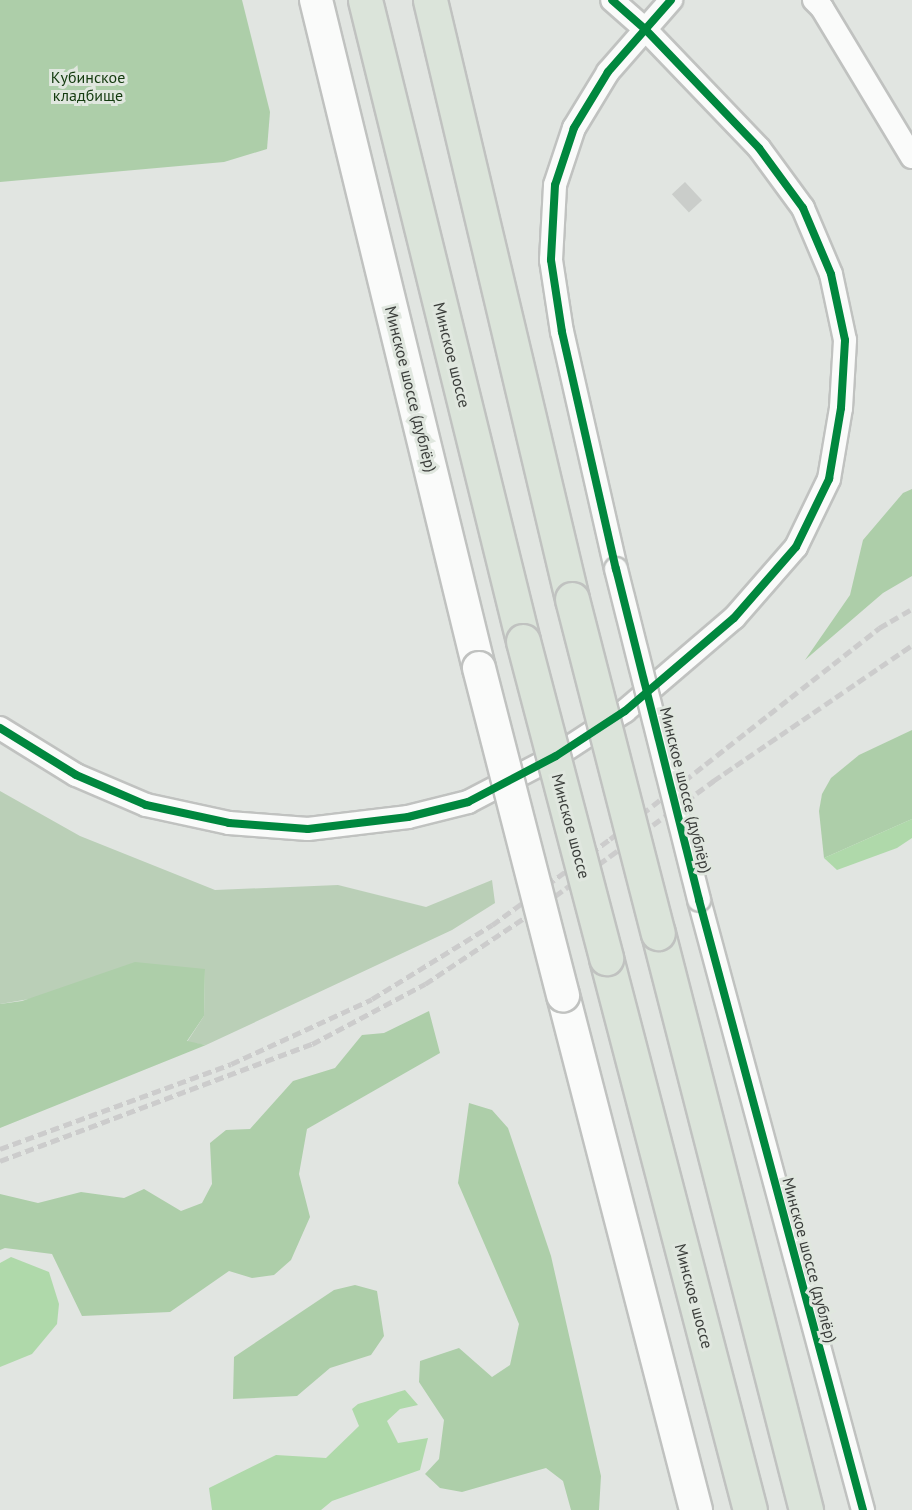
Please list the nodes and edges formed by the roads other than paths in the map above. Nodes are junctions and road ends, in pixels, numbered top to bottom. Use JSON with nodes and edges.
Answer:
{"nodes":[{"id":1,"x":316,"y":0,"type":"edge"},
{"id":2,"x":365,"y":0,"type":"edge"},
{"id":3,"x":430,"y":0,"type":"edge"},
{"id":4,"x":612,"y":0,"type":"edge"},
{"id":5,"x":671,"y":0,"type":"edge"},
{"id":6,"x":814,"y":0,"type":"edge"},
{"id":7,"x":646,"y":30,"type":"junction"},
{"id":8,"x":912,"y":157,"type":"edge"},
{"id":9,"x":0,"y":728,"type":"edge"},
{"id":10,"x":696,"y":1510,"type":"edge"},
{"id":11,"x":750,"y":1510,"type":"edge"},
{"id":12,"x":806,"y":1510,"type":"edge"},
{"id":13,"x":863,"y":1510,"type":"edge"}],
"edges":[{"from":1,"to":10,"type":"main road","name":"Минское шоссе (дублёр)","bridge":true},
{"from":2,"to":11,"type":"highway","name":"Минское шоссе","bridge":true},
{"from":3,"to":12,"type":"highway","bridge":true},
{"from":4,"to":7,"type":"street"},
{"from":5,"to":7,"type":"street","name":"Минское шоссе (дублёр)"},
{"from":6,"to":8,"type":"street"},
{"from":7,"to":9,"type":"street"},
{"from":7,"to":13,"type":"street","name":"Минское шоссе (дублёр)","bridge":true}]}
